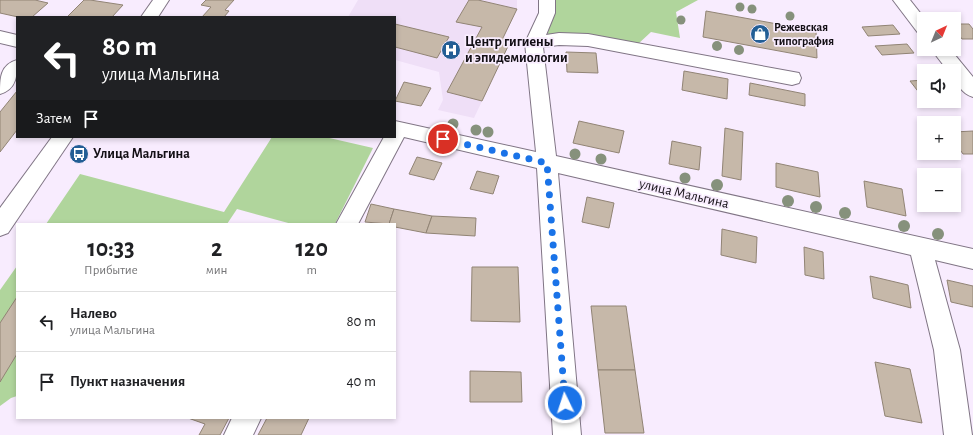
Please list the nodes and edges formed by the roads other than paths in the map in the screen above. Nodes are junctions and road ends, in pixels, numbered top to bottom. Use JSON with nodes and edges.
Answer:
{"nodes":[{"id":1,"x":161,"y":0,"type":"edge"},
{"id":2,"x":547,"y":0,"type":"edge"},
{"id":3,"x":901,"y":0,"type":"edge"},
{"id":4,"x":150,"y":16,"type":"edge"},
{"id":5,"x":917,"y":20,"type":"edge"},
{"id":6,"x":534,"y":43,"type":"junction"},
{"id":7,"x":946,"y":56,"type":"edge"},
{"id":8,"x":16,"y":67,"type":"edge"},
{"id":9,"x":792,"y":78,"type":"dead end"},
{"id":10,"x":0,"y":87,"type":"edge"},
{"id":11,"x":973,"y":90,"type":"edge"},
{"id":12,"x":396,"y":132,"type":"edge"},
{"id":13,"x":62,"y":138,"type":"edge"},
{"id":14,"x":393,"y":138,"type":"edge"},
{"id":15,"x":547,"y":163,"type":"junction"},
{"id":16,"x":348,"y":223,"type":"edge"},
{"id":17,"x":0,"y":226,"type":"edge"},
{"id":18,"x":920,"y":247,"type":"junction"},
{"id":19,"x":973,"y":259,"type":"edge"},
{"id":20,"x":246,"y":419,"type":"edge"},
{"id":21,"x":238,"y":435,"type":"edge"},
{"id":22,"x":567,"y":435,"type":"edge"},
{"id":23,"x":958,"y":435,"type":"edge"}],
"edges":[{"from":1,"to":4,"type":"street"},
{"from":2,"to":6,"type":"street"},
{"from":3,"to":5,"type":"street"},
{"from":6,"to":9,"type":"street"},
{"from":6,"to":15,"type":"street"},
{"from":7,"to":11,"type":"street"},
{"from":8,"to":10,"type":"street"},
{"from":12,"to":15,"type":"street","name":"улица Мальгина"},
{"from":13,"to":17,"type":"street"},
{"from":14,"to":16,"type":"street"},
{"from":15,"to":18,"type":"street","name":"улица Мальгина"},
{"from":15,"to":22,"type":"street"},
{"from":18,"to":19,"type":"street","name":"улица Мальгина"},
{"from":18,"to":23,"type":"street"},
{"from":20,"to":21,"type":"street"}]}
